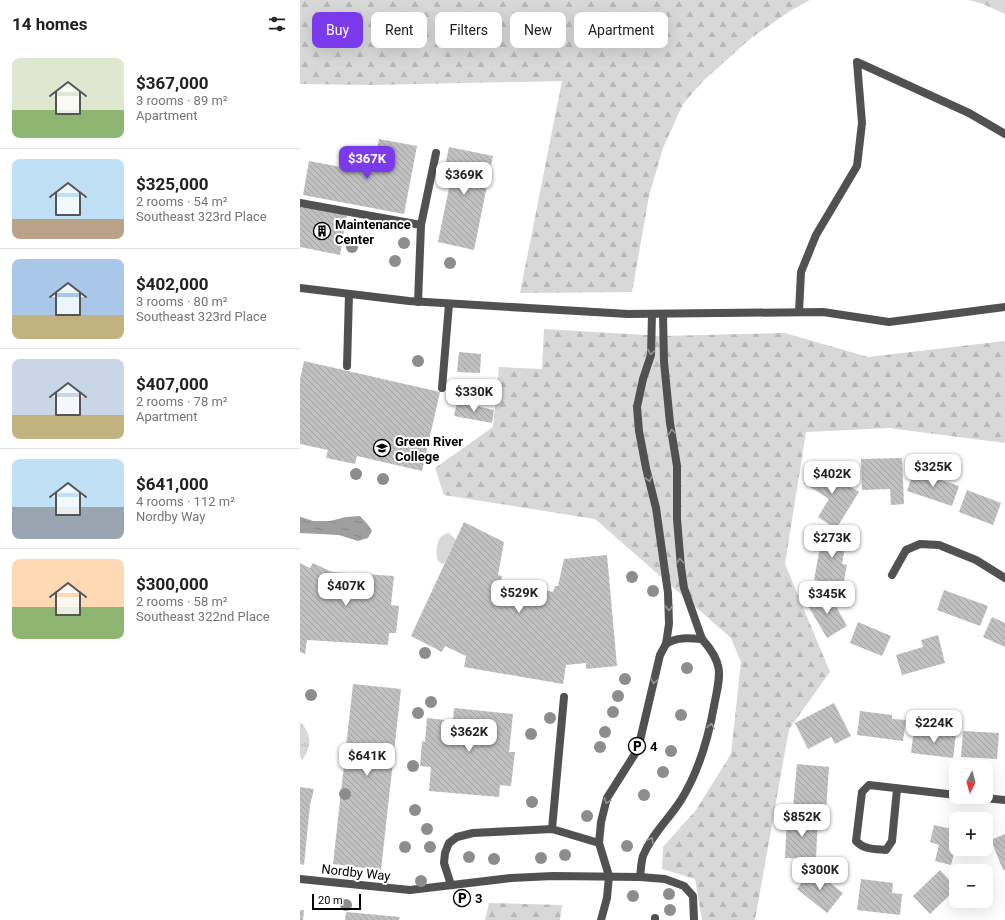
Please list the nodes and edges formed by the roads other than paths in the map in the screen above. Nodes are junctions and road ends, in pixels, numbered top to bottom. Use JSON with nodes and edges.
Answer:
{"nodes":[{"id":1,"x":1005,"y":134,"type":"edge"},
{"id":2,"x":436,"y":153,"type":"dead end"},
{"id":3,"x":300,"y":203,"type":"edge"},
{"id":4,"x":421,"y":225,"type":"junction"},
{"id":5,"x":300,"y":288,"type":"edge"},
{"id":6,"x":349,"y":294,"type":"junction"},
{"id":7,"x":418,"y":302,"type":"junction"},
{"id":8,"x":449,"y":304,"type":"junction"},
{"id":9,"x":1005,"y":308,"type":"edge"},
{"id":10,"x":799,"y":312,"type":"junction"},
{"id":11,"x":652,"y":314,"type":"junction"},
{"id":12,"x":663,"y":314,"type":"junction"},
{"id":13,"x":347,"y":366,"type":"dead end"},
{"id":14,"x":442,"y":388,"type":"dead end"},
{"id":15,"x":892,"y":575,"type":"dead end"},
{"id":16,"x":1005,"y":578,"type":"edge"},
{"id":17,"x":702,"y":639,"type":"junction"},
{"id":18,"x":666,"y":644,"type":"junction"},
{"id":19,"x":564,"y":697,"type":"dead end"},
{"id":20,"x":897,"y":788,"type":"junction"},
{"id":21,"x":949,"y":794,"type":"edge"},
{"id":22,"x":993,"y":799,"type":"edge"},
{"id":23,"x":1005,"y":800,"type":"edge"},
{"id":24,"x":552,"y":829,"type":"junction"},
{"id":25,"x":599,"y":844,"type":"junction"},
{"id":26,"x":609,"y":876,"type":"junction"},
{"id":27,"x":640,"y":877,"type":"junction"},
{"id":28,"x":300,"y":879,"type":"edge"},
{"id":29,"x":451,"y":885,"type":"junction"},
{"id":30,"x":601,"y":920,"type":"edge"},
{"id":31,"x":694,"y":920,"type":"edge"}],
"edges":[{"from":1,"to":10,"type":"street"},
{"from":2,"to":4,"type":"street"},
{"from":3,"to":4,"type":"street"},
{"from":4,"to":7,"type":"street"},
{"from":5,"to":6,"type":"street"},
{"from":6,"to":7,"type":"street"},
{"from":6,"to":13,"type":"street"},
{"from":7,"to":8,"type":"street"},
{"from":8,"to":11,"type":"street"},
{"from":8,"to":14,"type":"street"},
{"from":9,"to":10,"type":"street"},
{"from":10,"to":12,"type":"street"},
{"from":11,"to":12,"type":"street"},
{"from":11,"to":18,"type":"street","one_way":true},
{"from":17,"to":12,"type":"street","one_way":true},
{"from":15,"to":16,"type":"street"},
{"from":17,"to":18,"type":"street"},
{"from":27,"to":17,"type":"street","one_way":true},
{"from":18,"to":25,"type":"street","one_way":true},
{"from":19,"to":24,"type":"street"},
{"from":20,"to":20,"type":"street"},
{"from":20,"to":21,"type":"street"},
{"from":22,"to":23,"type":"street"},
{"from":24,"to":25,"type":"street"},
{"from":24,"to":29,"type":"street"},
{"from":25,"to":26,"type":"street"},
{"from":26,"to":27,"type":"street","name":"Nordby Way"},
{"from":26,"to":29,"type":"street","name":"Nordby Way"},
{"from":26,"to":30,"type":"street"},
{"from":27,"to":31,"type":"street","name":"Nordby Way"},
{"from":28,"to":29,"type":"street","name":"Nordby Way"}]}
